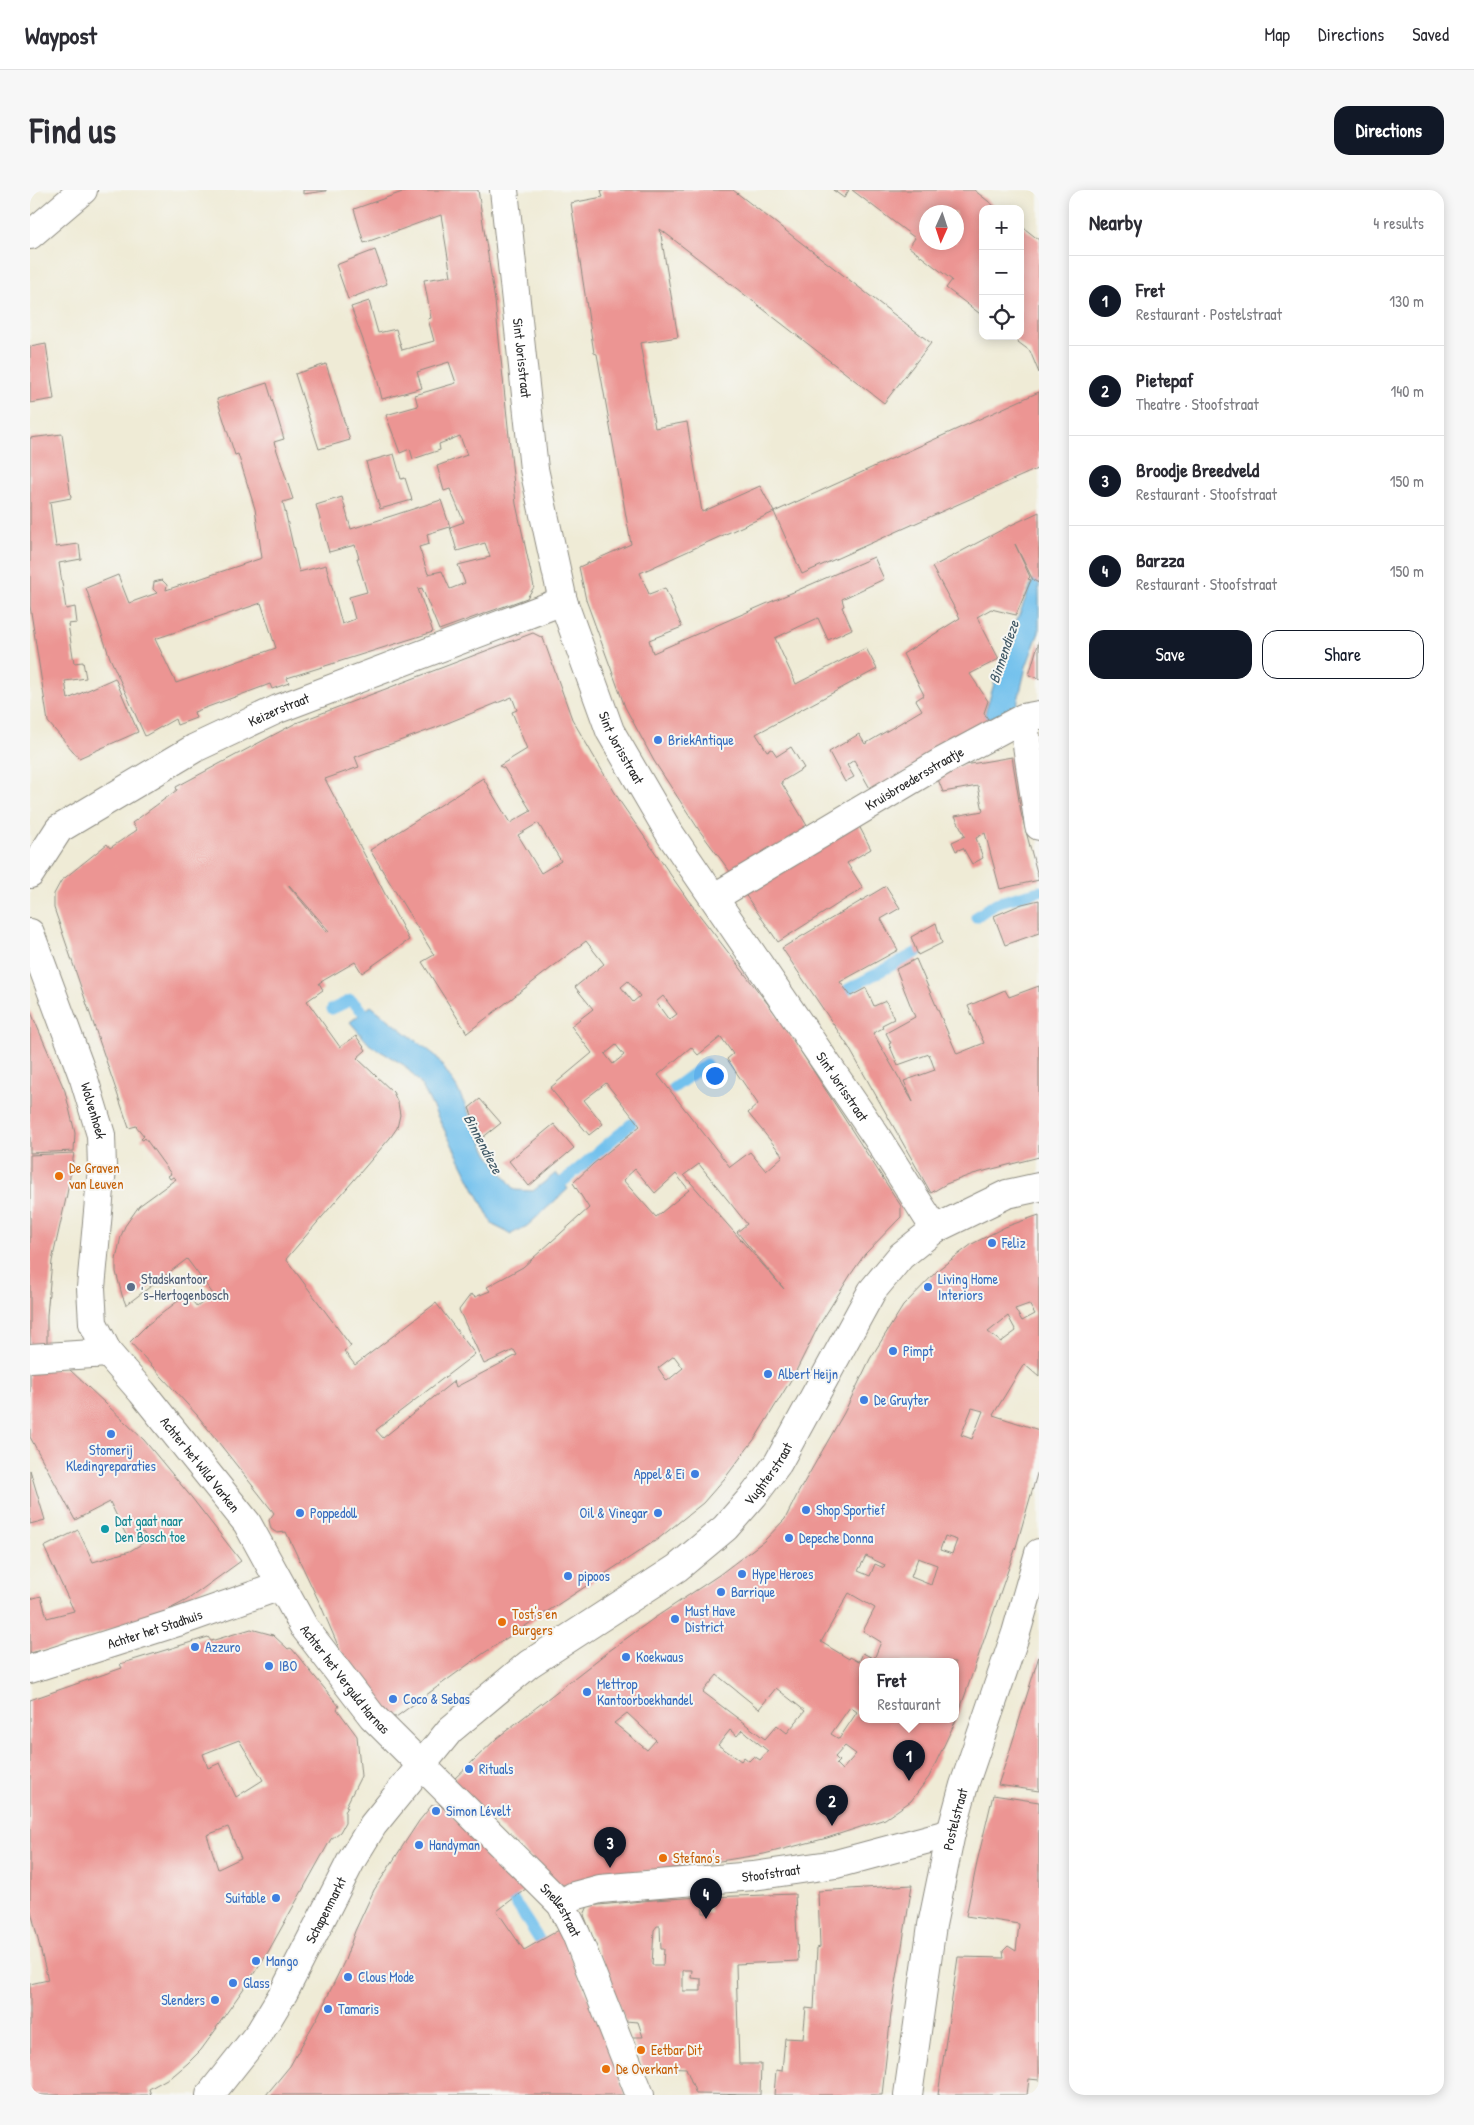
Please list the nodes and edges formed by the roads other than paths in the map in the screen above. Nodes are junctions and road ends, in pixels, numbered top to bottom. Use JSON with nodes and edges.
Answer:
{"nodes":[{"id":1,"x":83,"y":190,"type":"edge"},
{"id":2,"x":504,"y":190,"type":"edge"},
{"id":3,"x":30,"y":235,"type":"edge"},
{"id":4,"x":563,"y":601,"type":"junction"},
{"id":5,"x":1031,"y":717,"type":"edge"},
{"id":6,"x":1039,"y":826,"type":"edge"},
{"id":7,"x":30,"y":874,"type":"edge"},
{"id":8,"x":715,"y":897,"type":"junction"},
{"id":9,"x":30,"y":933,"type":"edge"},
{"id":10,"x":1039,"y":1186,"type":"edge"},
{"id":11,"x":935,"y":1229,"type":"junction"},
{"id":12,"x":108,"y":1353,"type":"junction"},
{"id":13,"x":30,"y":1358,"type":"edge"},
{"id":14,"x":1039,"y":1553,"type":"edge"},
{"id":15,"x":280,"y":1586,"type":"junction"},
{"id":16,"x":30,"y":1669,"type":"edge"},
{"id":17,"x":450,"y":1730,"type":"joint"},
{"id":18,"x":420,"y":1764,"type":"junction"},
{"id":19,"x":951,"y":1833,"type":"junction"},
{"id":20,"x":561,"y":1904,"type":"junction"},
{"id":21,"x":210,"y":2095,"type":"edge"},
{"id":22,"x":640,"y":2095,"type":"edge"},
{"id":23,"x":908,"y":2095,"type":"edge"}],
"edges":[{"from":1,"to":3,"type":"street"},
{"from":2,"to":4,"type":"street","name":"Sint Jorisstraat"},
{"from":4,"to":7,"type":"street","name":"Keizerstraat"},
{"from":4,"to":8,"type":"street","name":"Sint Jorisstraat"},
{"from":5,"to":6,"type":"street","name":"Kruisbroedersstraatje"},
{"from":5,"to":8,"type":"street","name":"Kruisbroedersstraatje"},
{"from":8,"to":11,"type":"street","name":"Sint Jorisstraat"},
{"from":9,"to":12,"type":"street","name":"Wolvenhoek"},
{"from":10,"to":11,"type":"street","name":"Vughterstraat"},
{"from":11,"to":17,"type":"street","name":"Vughterstraat"},
{"from":12,"to":13,"type":"street"},
{"from":12,"to":15,"type":"street","name":"Achter het Wild Varken"},
{"from":14,"to":19,"type":"street","name":"Postelstraat"},
{"from":15,"to":16,"type":"street","name":"Achter het Stadhuis"},
{"from":15,"to":18,"type":"street","name":"Achter het Verguld Harnas"},
{"from":17,"to":18,"type":"street","name":"Schapenmarkt"},
{"from":18,"to":20,"type":"street","name":"Snellestraat"},
{"from":18,"to":21,"type":"street","name":"Schapenmarkt"},
{"from":19,"to":20,"type":"street","name":"Stoofstraat"},
{"from":19,"to":23,"type":"street","name":"Postelstraat"},
{"from":20,"to":22,"type":"street","name":"Snellestraat"}]}
